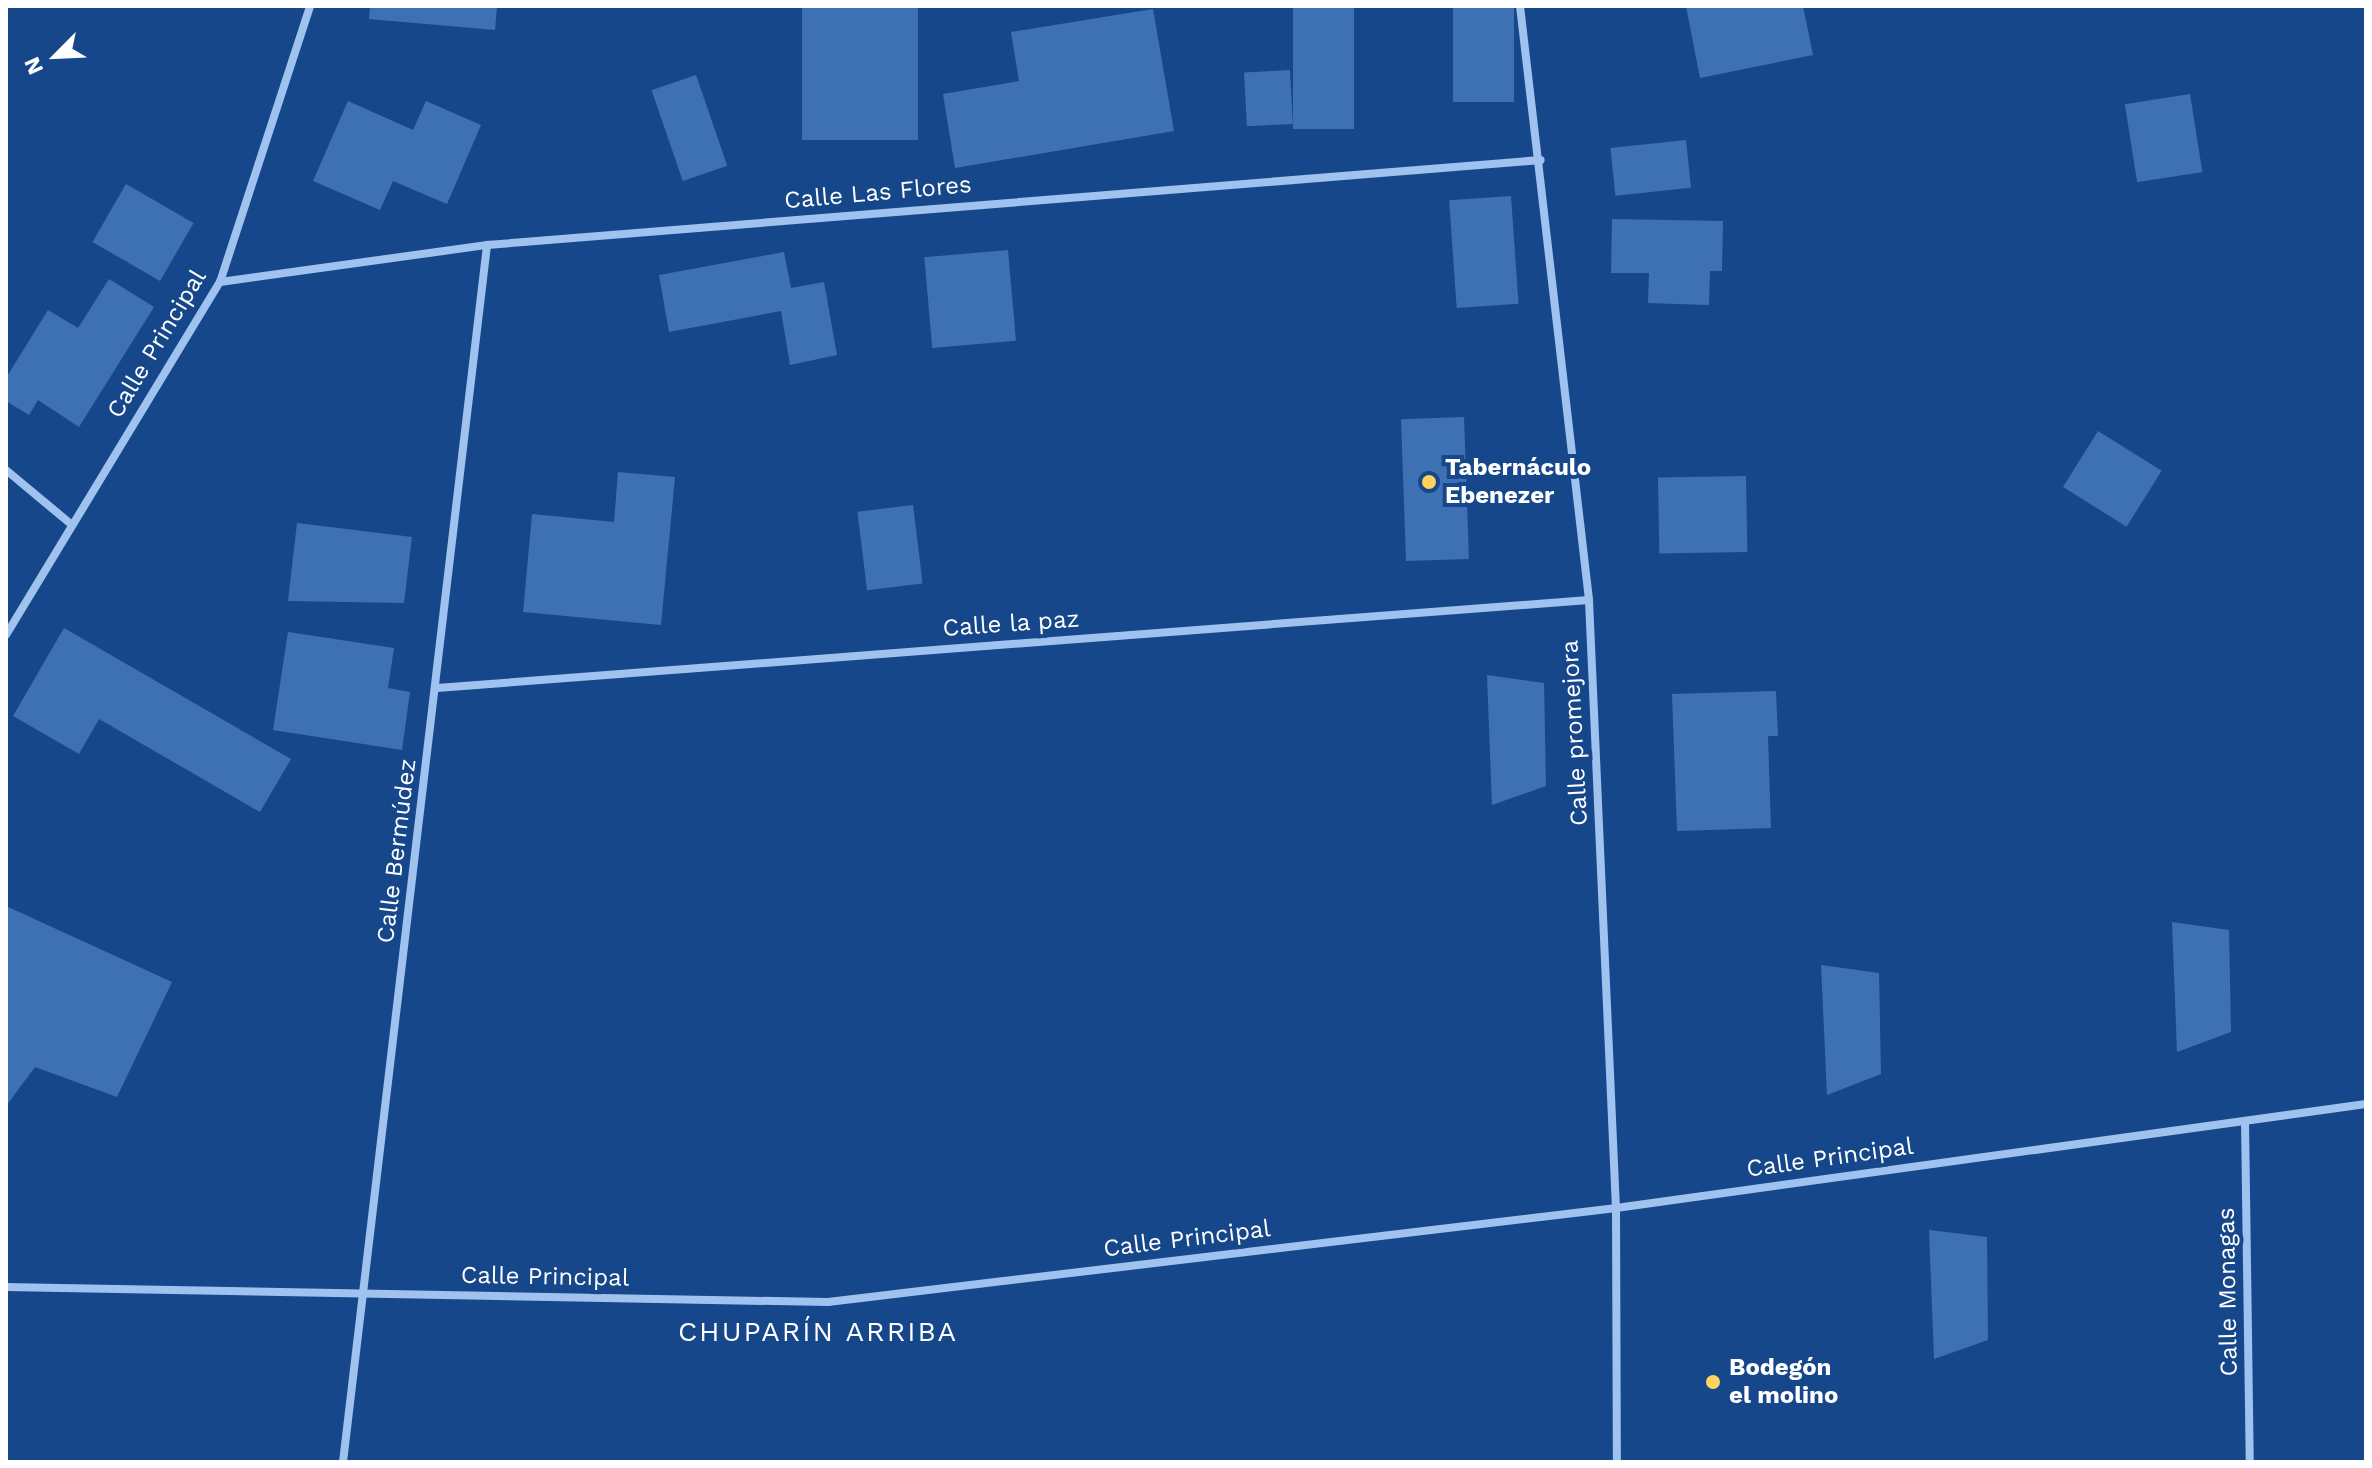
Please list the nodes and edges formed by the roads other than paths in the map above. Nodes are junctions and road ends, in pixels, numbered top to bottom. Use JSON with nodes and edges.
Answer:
{"nodes":[{"id":1,"x":310,"y":6,"type":"edge"},
{"id":2,"x":1520,"y":6,"type":"edge"},
{"id":3,"x":1541,"y":160,"type":"junction"},
{"id":4,"x":487,"y":245,"type":"junction"},
{"id":5,"x":220,"y":282,"type":"junction"},
{"id":6,"x":6,"y":470,"type":"edge"},
{"id":7,"x":72,"y":525,"type":"junction"},
{"id":8,"x":1589,"y":600,"type":"junction"},
{"id":9,"x":6,"y":635,"type":"edge"},
{"id":10,"x":437,"y":688,"type":"junction"},
{"id":11,"x":2366,"y":1104,"type":"edge"},
{"id":12,"x":2245,"y":1121,"type":"junction"},
{"id":13,"x":1616,"y":1208,"type":"junction"},
{"id":14,"x":6,"y":1287,"type":"edge"},
{"id":15,"x":363,"y":1295,"type":"junction"},
{"id":16,"x":343,"y":1462,"type":"edge"},
{"id":17,"x":1617,"y":1462,"type":"edge"},
{"id":18,"x":2250,"y":1462,"type":"edge"}],
"edges":[{"from":1,"to":5,"type":"street","name":"Calle Principal"},
{"from":2,"to":3,"type":"street","name":"Calle promejora"},
{"from":3,"to":4,"type":"street","name":"Calle Las Flores"},
{"from":3,"to":8,"type":"street","name":"Calle promejora"},
{"from":4,"to":5,"type":"street","name":"Calle Las Flores"},
{"from":4,"to":10,"type":"street","name":"Calle Bermúdez"},
{"from":5,"to":7,"type":"street","name":"Calle Principal"},
{"from":6,"to":7,"type":"street"},
{"from":7,"to":9,"type":"street","name":"Calle Principal"},
{"from":8,"to":10,"type":"street","name":"Calle la paz"},
{"from":8,"to":13,"type":"street","name":"Calle promejora"},
{"from":10,"to":15,"type":"street","name":"Calle Bermúdez"},
{"from":11,"to":12,"type":"street","name":"Calle Principal"},
{"from":12,"to":13,"type":"street","name":"Calle Principal"},
{"from":12,"to":18,"type":"street","name":"Calle Monagas"},
{"from":13,"to":15,"type":"street","name":"Calle Principal"},
{"from":13,"to":17,"type":"street","name":"Calle promejora"},
{"from":14,"to":15,"type":"street","name":"Calle Principal"},
{"from":15,"to":16,"type":"street","name":"Calle Bermúdez"}]}
